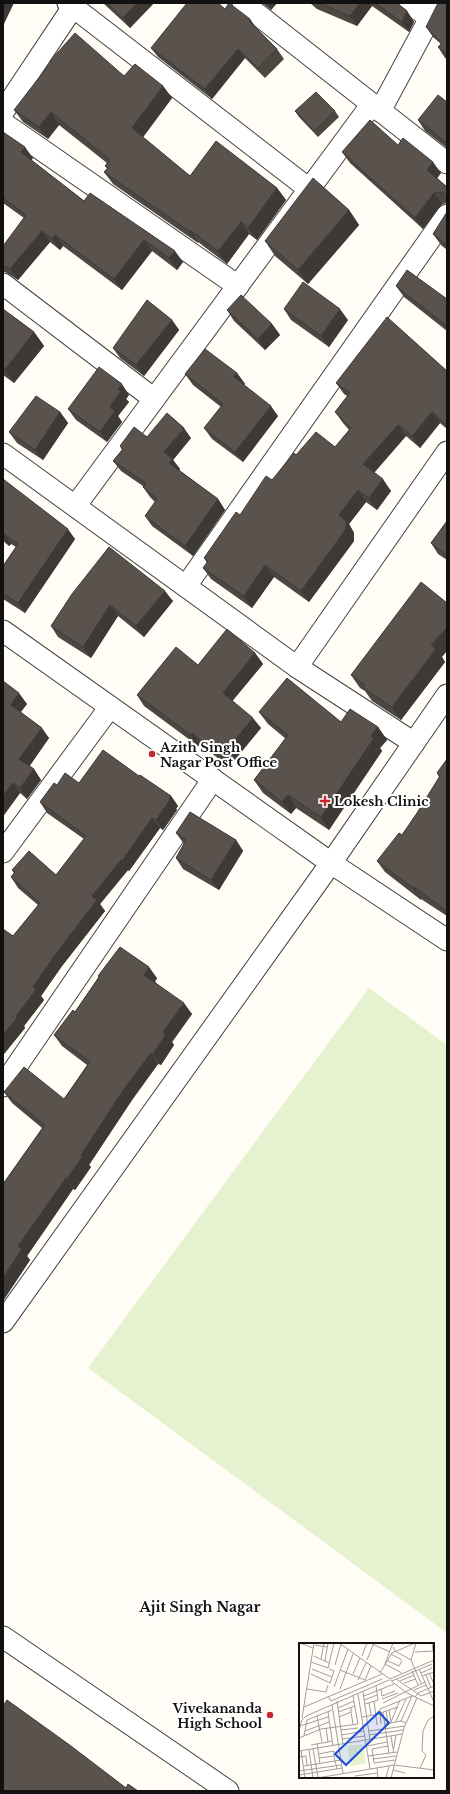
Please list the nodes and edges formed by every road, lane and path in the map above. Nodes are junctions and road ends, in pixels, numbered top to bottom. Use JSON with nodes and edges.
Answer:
{"nodes":[{"id":1,"x":243,"y":3,"type":"edge"},
{"id":2,"x":409,"y":3,"type":"edge"},
{"id":3,"x":71,"y":5,"type":"edge"},
{"id":4,"x":434,"y":10,"type":"edge"},
{"id":5,"x":376,"y":107,"type":"junction"},
{"id":6,"x":3,"y":112,"type":"edge"},
{"id":7,"x":3,"y":123,"type":"edge"},
{"id":8,"x":447,"y":162,"type":"edge"},
{"id":9,"x":309,"y":189,"type":"junction"},
{"id":10,"x":447,"y":216,"type":"edge"},
{"id":11,"x":3,"y":284,"type":"edge"},
{"id":12,"x":238,"y":286,"type":"junction"},
{"id":13,"x":154,"y":399,"type":"junction"},
{"id":14,"x":447,"y":452,"type":"edge"},
{"id":15,"x":3,"y":454,"type":"edge"},
{"id":16,"x":76,"y":505,"type":"junction"},
{"id":17,"x":186,"y":586,"type":"junction"},
{"id":18,"x":3,"y":631,"type":"edge"},
{"id":19,"x":297,"y":667,"type":"junction"},
{"id":20,"x":447,"y":695,"type":"edge"},
{"id":21,"x":110,"y":707,"type":"junction"},
{"id":22,"x":414,"y":743,"type":"junction"},
{"id":23,"x":213,"y":779,"type":"junction"},
{"id":24,"x":6,"y":841,"type":"edge"},
{"id":25,"x":331,"y":863,"type":"junction"},
{"id":26,"x":447,"y":940,"type":"edge"},
{"id":27,"x":3,"y":1086,"type":"edge"},
{"id":28,"x":3,"y":1322,"type":"edge"},
{"id":29,"x":3,"y":1637,"type":"edge"},
{"id":30,"x":228,"y":1791,"type":"edge"}],
"edges":[{"from":1,"to":5,"type":"street"},
{"from":2,"to":4,"type":"street"},
{"from":3,"to":6,"type":"street"},
{"from":3,"to":9,"type":"street"},
{"from":4,"to":5,"type":"street"},
{"from":5,"to":8,"type":"street"},
{"from":5,"to":9,"type":"street"},
{"from":7,"to":12,"type":"street"},
{"from":9,"to":12,"type":"street"},
{"from":10,"to":17,"type":"street"},
{"from":11,"to":13,"type":"street"},
{"from":12,"to":13,"type":"street"},
{"from":13,"to":16,"type":"street"},
{"from":14,"to":19,"type":"street"},
{"from":15,"to":16,"type":"street"},
{"from":16,"to":17,"type":"street"},
{"from":17,"to":19,"type":"street"},
{"from":18,"to":21,"type":"street"},
{"from":19,"to":22,"type":"street"},
{"from":20,"to":22,"type":"street"},
{"from":21,"to":23,"type":"street"},
{"from":21,"to":24,"type":"street"},
{"from":22,"to":25,"type":"street"},
{"from":23,"to":25,"type":"street"},
{"from":23,"to":27,"type":"street"},
{"from":25,"to":26,"type":"street"},
{"from":25,"to":28,"type":"street"},
{"from":29,"to":30,"type":"street"}]}
